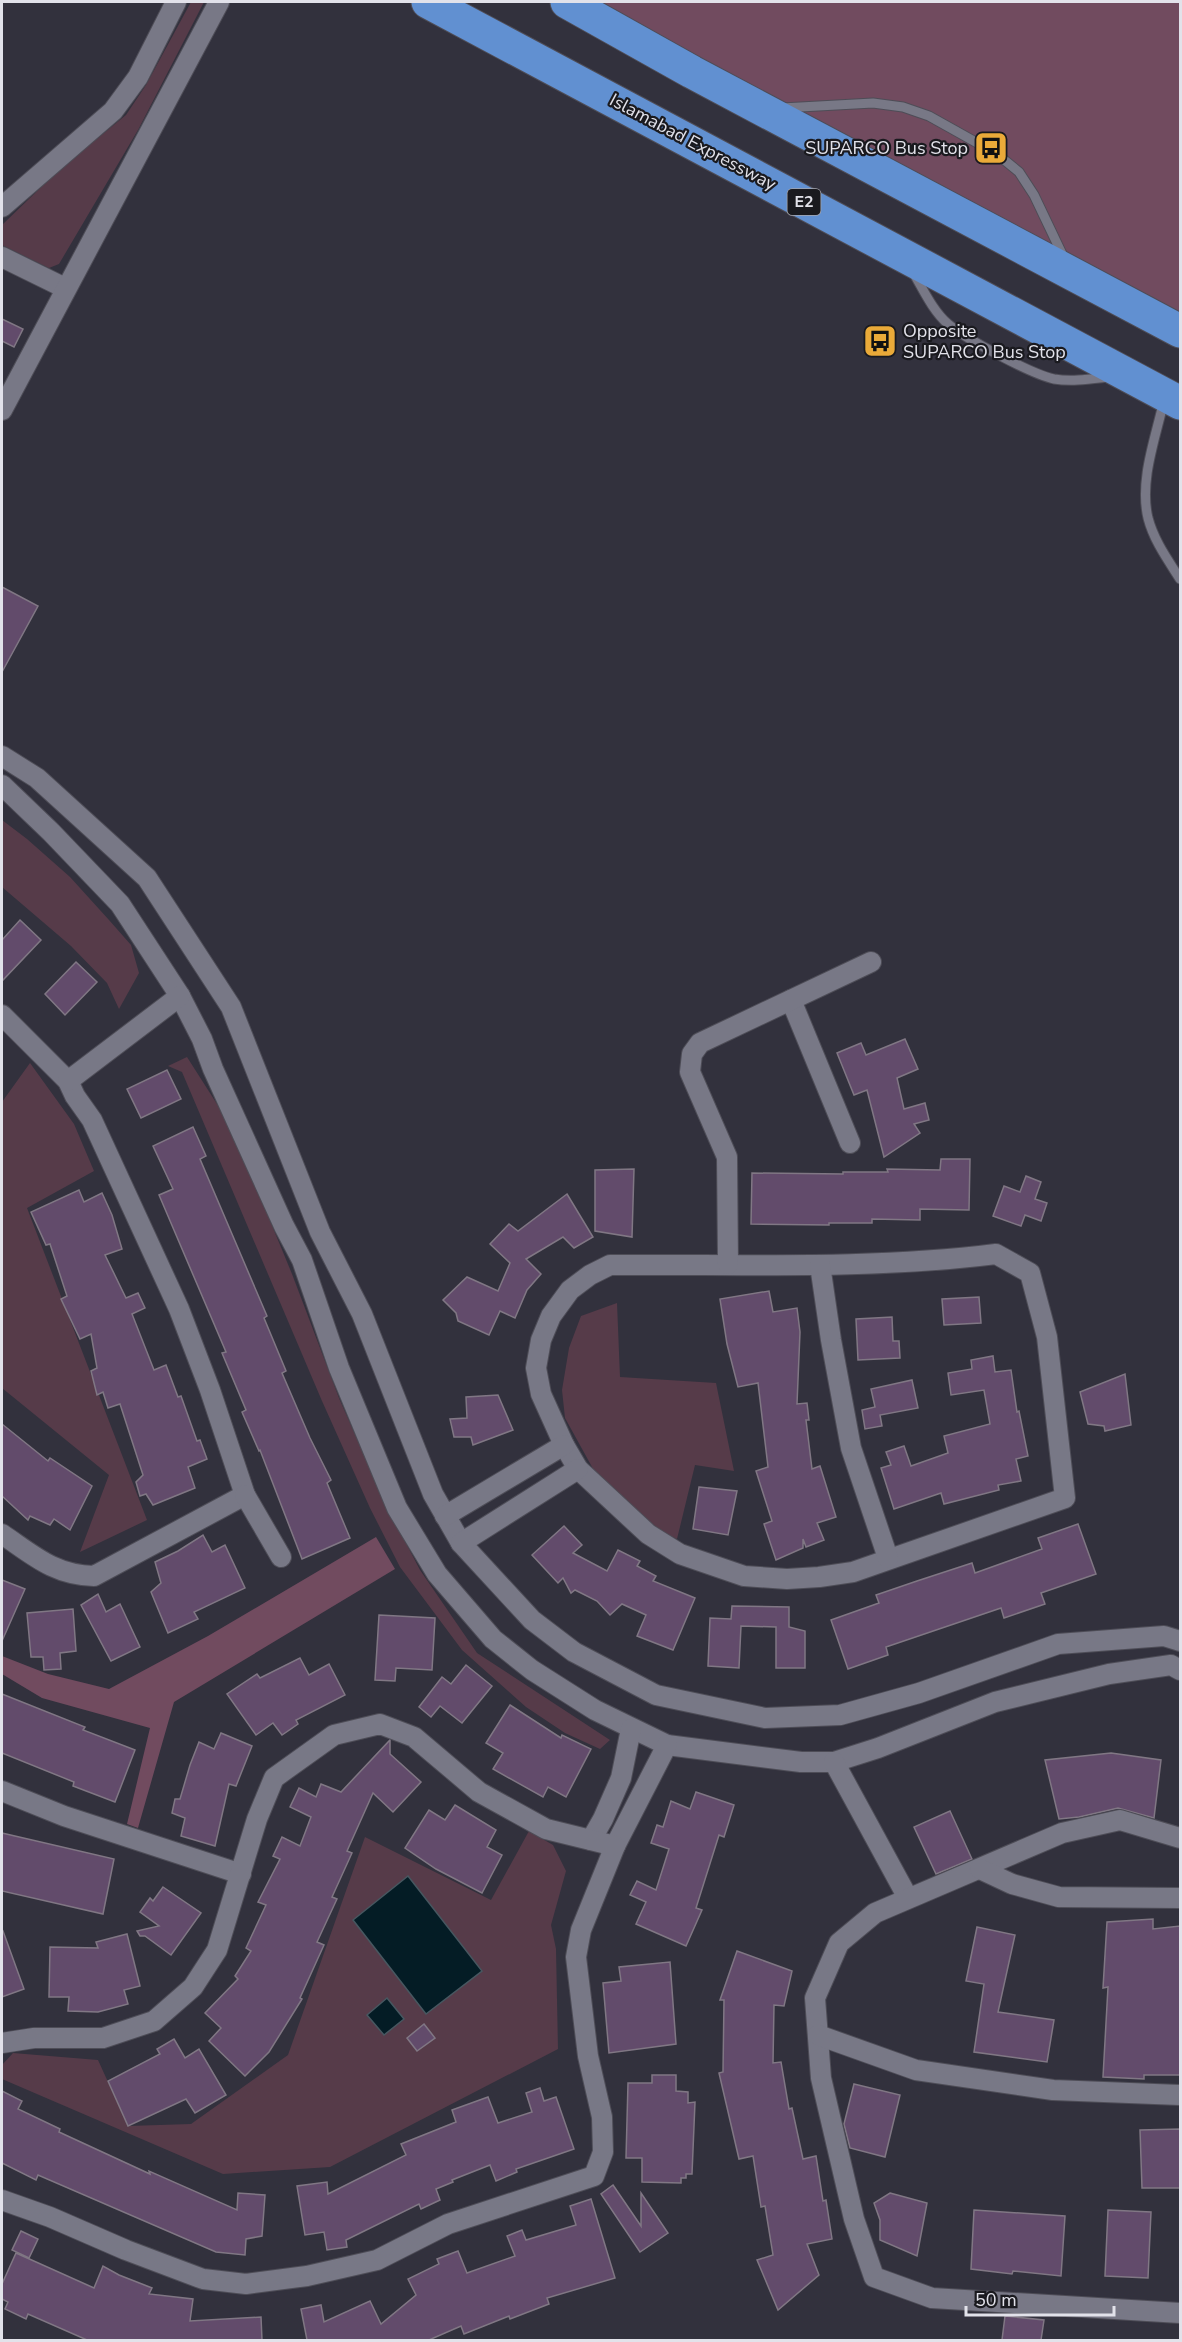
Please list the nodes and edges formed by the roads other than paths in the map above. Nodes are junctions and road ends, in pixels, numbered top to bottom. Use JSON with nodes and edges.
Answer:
{"nodes":[{"id":1,"x":176,"y":2,"type":"edge"},
{"id":2,"x":219,"y":2,"type":"edge"},
{"id":3,"x":428,"y":2,"type":"edge"},
{"id":4,"x":567,"y":2,"type":"edge"},
{"id":5,"x":761,"y":109,"type":"junction"},
{"id":6,"x":2,"y":207,"type":"edge"},
{"id":7,"x":2,"y":257,"type":"edge"},
{"id":8,"x":1071,"y":273,"type":"junction"},
{"id":9,"x":65,"y":288,"type":"junction"},
{"id":10,"x":1180,"y":331,"type":"edge"},
{"id":11,"x":1173,"y":399,"type":"edge"},
{"id":12,"x":2,"y":410,"type":"edge"},
{"id":13,"x":1180,"y":579,"type":"edge"},
{"id":14,"x":2,"y":756,"type":"edge"},
{"id":15,"x":2,"y":785,"type":"edge"},
{"id":16,"x":871,"y":962,"type":"dead end"},
{"id":17,"x":180,"y":996,"type":"junction"},
{"id":18,"x":791,"y":1000,"type":"junction"},
{"id":19,"x":2,"y":1015,"type":"edge"},
{"id":20,"x":68,"y":1081,"type":"junction"},
{"id":21,"x":850,"y":1143,"type":"dead end"},
{"id":22,"x":320,"y":1232,"type":"junction"},
{"id":23,"x":294,"y":1245,"type":"junction"},
{"id":24,"x":728,"y":1264,"type":"junction"},
{"id":25,"x":820,"y":1265,"type":"junction"},
{"id":26,"x":564,"y":1445,"type":"junction"},
{"id":27,"x":578,"y":1469,"type":"junction"},
{"id":28,"x":244,"y":1496,"type":"junction"},
{"id":29,"x":445,"y":1516,"type":"junction"},
{"id":30,"x":2,"y":1534,"type":"edge"},
{"id":31,"x":461,"y":1543,"type":"junction"},
{"id":32,"x":281,"y":1557,"type":"dead end"},
{"id":33,"x":888,"y":1558,"type":"junction"},
{"id":34,"x":1172,"y":1638,"type":"edge"},
{"id":35,"x":1176,"y":1668,"type":"edge"},
{"id":36,"x":631,"y":1729,"type":"junction"},
{"id":37,"x":667,"y":1745,"type":"junction"},
{"id":38,"x":834,"y":1762,"type":"junction"},
{"id":39,"x":2,"y":1791,"type":"edge"},
{"id":40,"x":1180,"y":1838,"type":"edge"},
{"id":41,"x":591,"y":1840,"type":"junction"},
{"id":42,"x":615,"y":1846,"type":"junction"},
{"id":43,"x":980,"y":1869,"type":"junction"},
{"id":44,"x":241,"y":1874,"type":"junction"},
{"id":45,"x":908,"y":1898,"type":"junction"},
{"id":46,"x":1180,"y":1898,"type":"edge"},
{"id":47,"x":818,"y":2035,"type":"junction"},
{"id":48,"x":2,"y":2043,"type":"edge"},
{"id":49,"x":1180,"y":2095,"type":"edge"},
{"id":50,"x":2,"y":2200,"type":"edge"},
{"id":51,"x":1180,"y":2313,"type":"edge"}],
"edges":[{"from":1,"to":6,"type":"street"},
{"from":2,"to":9,"type":"street"},
{"from":3,"to":11,"type":"highway","name":"Islamabad Expressway","number":"E2"},
{"from":4,"to":5,"type":"highway"},
{"from":5,"to":8,"type":"highway"},
{"from":5,"to":8,"type":"lane"},
{"from":7,"to":9,"type":"street"},
{"from":8,"to":10,"type":"highway"},
{"from":9,"to":12,"type":"street"},
{"from":11,"to":13,"type":"lane"},
{"from":14,"to":22,"type":"street"},
{"from":15,"to":17,"type":"street"},
{"from":16,"to":18,"type":"street"},
{"from":17,"to":20,"type":"street"},
{"from":17,"to":23,"type":"street"},
{"from":18,"to":21,"type":"street"},
{"from":18,"to":24,"type":"street"},
{"from":19,"to":20,"type":"street"},
{"from":20,"to":28,"type":"street"},
{"from":22,"to":23,"type":"street"},
{"from":22,"to":29,"type":"street"},
{"from":23,"to":36,"type":"street"},
{"from":24,"to":25,"type":"street"},
{"from":24,"to":26,"type":"street"},
{"from":25,"to":33,"type":"street"},
{"from":25,"to":33,"type":"street"},
{"from":26,"to":27,"type":"street"},
{"from":26,"to":29,"type":"street"},
{"from":27,"to":31,"type":"street"},
{"from":27,"to":33,"type":"street"},
{"from":28,"to":30,"type":"street"},
{"from":28,"to":32,"type":"street"},
{"from":29,"to":31,"type":"street"},
{"from":31,"to":34,"type":"street"},
{"from":34,"to":35,"type":"street"},
{"from":35,"to":38,"type":"street"},
{"from":36,"to":37,"type":"street"},
{"from":36,"to":41,"type":"street"},
{"from":37,"to":38,"type":"street"},
{"from":37,"to":42,"type":"street"},
{"from":38,"to":45,"type":"street"},
{"from":39,"to":44,"type":"street"},
{"from":40,"to":43,"type":"street"},
{"from":41,"to":42,"type":"street"},
{"from":41,"to":44,"type":"street"},
{"from":42,"to":50,"type":"street"},
{"from":43,"to":45,"type":"street"},
{"from":43,"to":46,"type":"street"},
{"from":44,"to":48,"type":"street"},
{"from":45,"to":47,"type":"street"},
{"from":47,"to":49,"type":"street"},
{"from":47,"to":51,"type":"street"}]}
